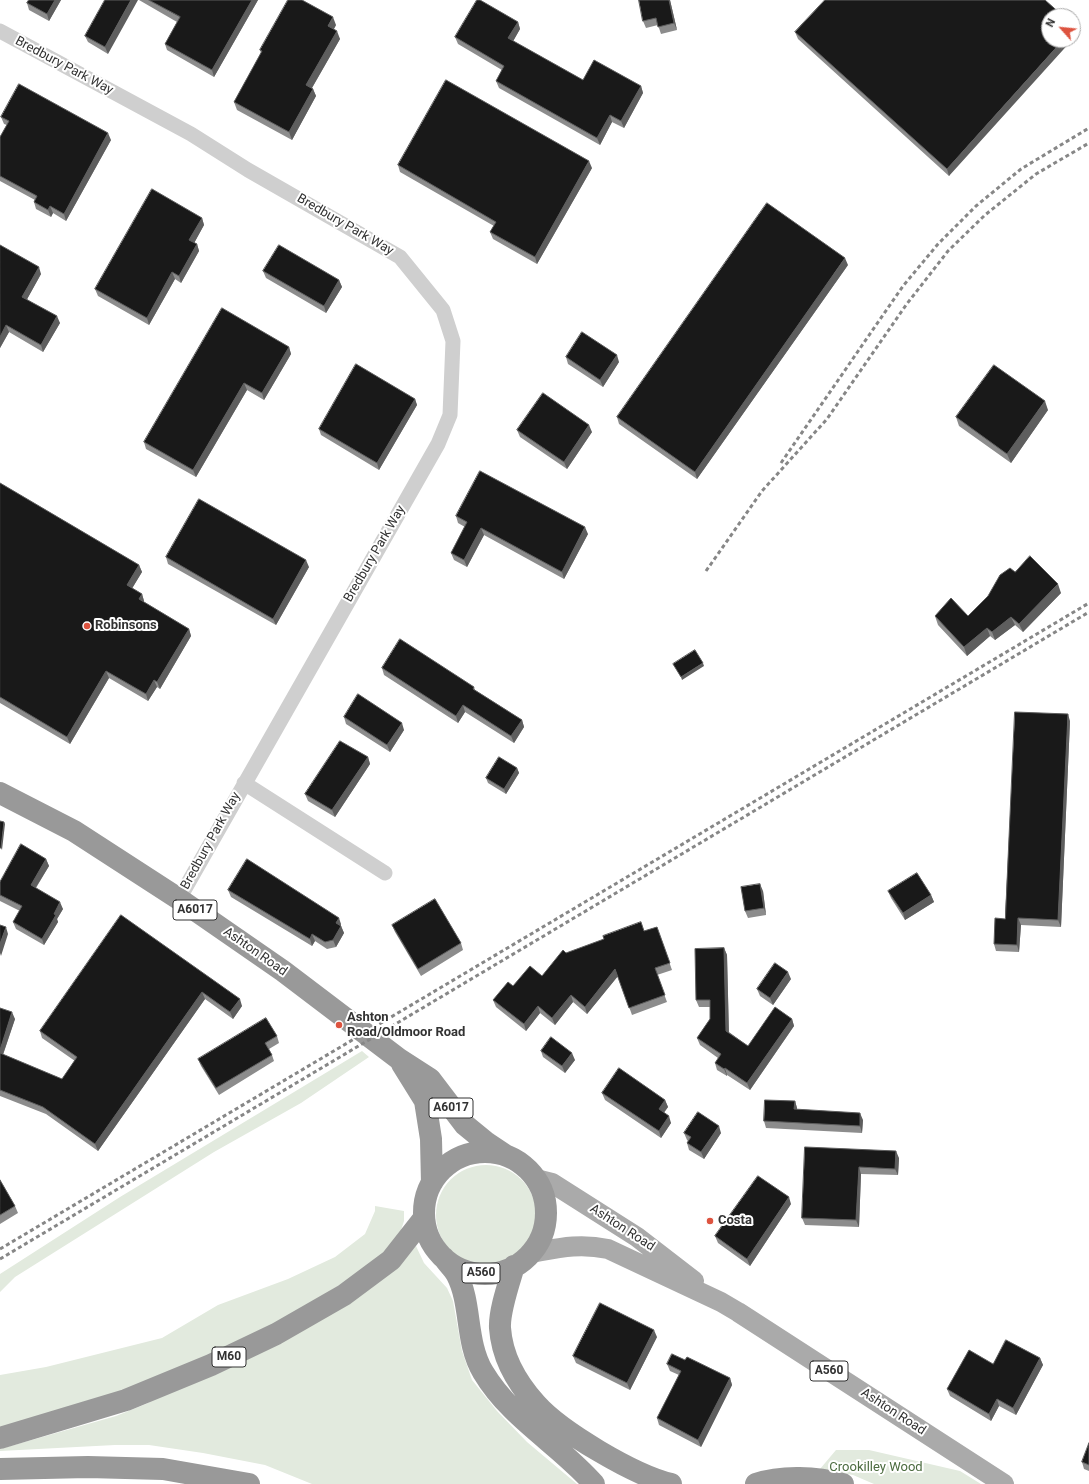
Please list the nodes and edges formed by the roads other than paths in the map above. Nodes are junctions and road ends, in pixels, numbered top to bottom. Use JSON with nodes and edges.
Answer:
{"nodes":[{"id":1,"x":0,"y":31,"type":"edge"},
{"id":2,"x":244,"y":783,"type":"junction"},
{"id":3,"x":0,"y":793,"type":"edge"},
{"id":4,"x":385,"y":873,"type":"dead end"},
{"id":5,"x":179,"y":898,"type":"junction"},
{"id":6,"x":399,"y":1059,"type":"junction"},
{"id":7,"x":505,"y":1155,"type":"junction"},
{"id":8,"x":536,"y":1179,"type":"junction"},
{"id":9,"x":432,"y":1183,"type":"junction"},
{"id":10,"x":424,"y":1218,"type":"junction"},
{"id":11,"x":443,"y":1258,"type":"junction"},
{"id":12,"x":523,"y":1260,"type":"junction"},
{"id":13,"x":721,"y":1302,"type":"junction"},
{"id":14,"x":0,"y":1438,"type":"edge"},
{"id":15,"x":0,"y":1469,"type":"edge"},
{"id":16,"x":250,"y":1484,"type":"edge"},
{"id":17,"x":594,"y":1484,"type":"edge"},
{"id":18,"x":671,"y":1484,"type":"edge"},
{"id":19,"x":756,"y":1484,"type":"edge"},
{"id":20,"x":843,"y":1484,"type":"edge"},
{"id":21,"x":1004,"y":1484,"type":"edge"}],
"edges":[{"from":1,"to":2,"type":"street","name":"Bredbury Park Way"},
{"from":2,"to":4,"type":"street","name":"Bredbury Park Way"},
{"from":2,"to":5,"type":"street","name":"Bredbury Park Way"},
{"from":3,"to":5,"type":"highway","name":"Ashton Road","number":"A6017"},
{"from":5,"to":6,"type":"highway","name":"Ashton Road","number":"A6017"},
{"from":6,"to":7,"type":"highway","name":"Ashton Road","number":"A6017"},
{"from":6,"to":9,"type":"highway","name":"Ashton Road","number":"A6017"},
{"from":7,"to":8,"type":"highway","number":"A560"},
{"from":7,"to":9,"type":"highway","number":"A560"},
{"from":8,"to":12,"type":"highway","number":"A560"},
{"from":8,"to":13,"type":"main road","name":"Ashton Road","number":"A560"},
{"from":9,"to":10,"type":"highway","number":"A560"},
{"from":10,"to":11,"type":"highway","number":"A560"},
{"from":10,"to":14,"type":"highway","number":"M60"},
{"from":11,"to":12,"type":"highway","number":"A560"},
{"from":11,"to":17,"type":"highway","number":"A560"},
{"from":12,"to":13,"type":"main road","name":"Ashton Road","number":"A560"},
{"from":12,"to":18,"type":"highway","number":"A560"},
{"from":13,"to":21,"type":"main road","name":"Ashton Road","number":"A560"},
{"from":15,"to":16,"type":"highway"},
{"from":19,"to":20,"type":"highway"}]}
